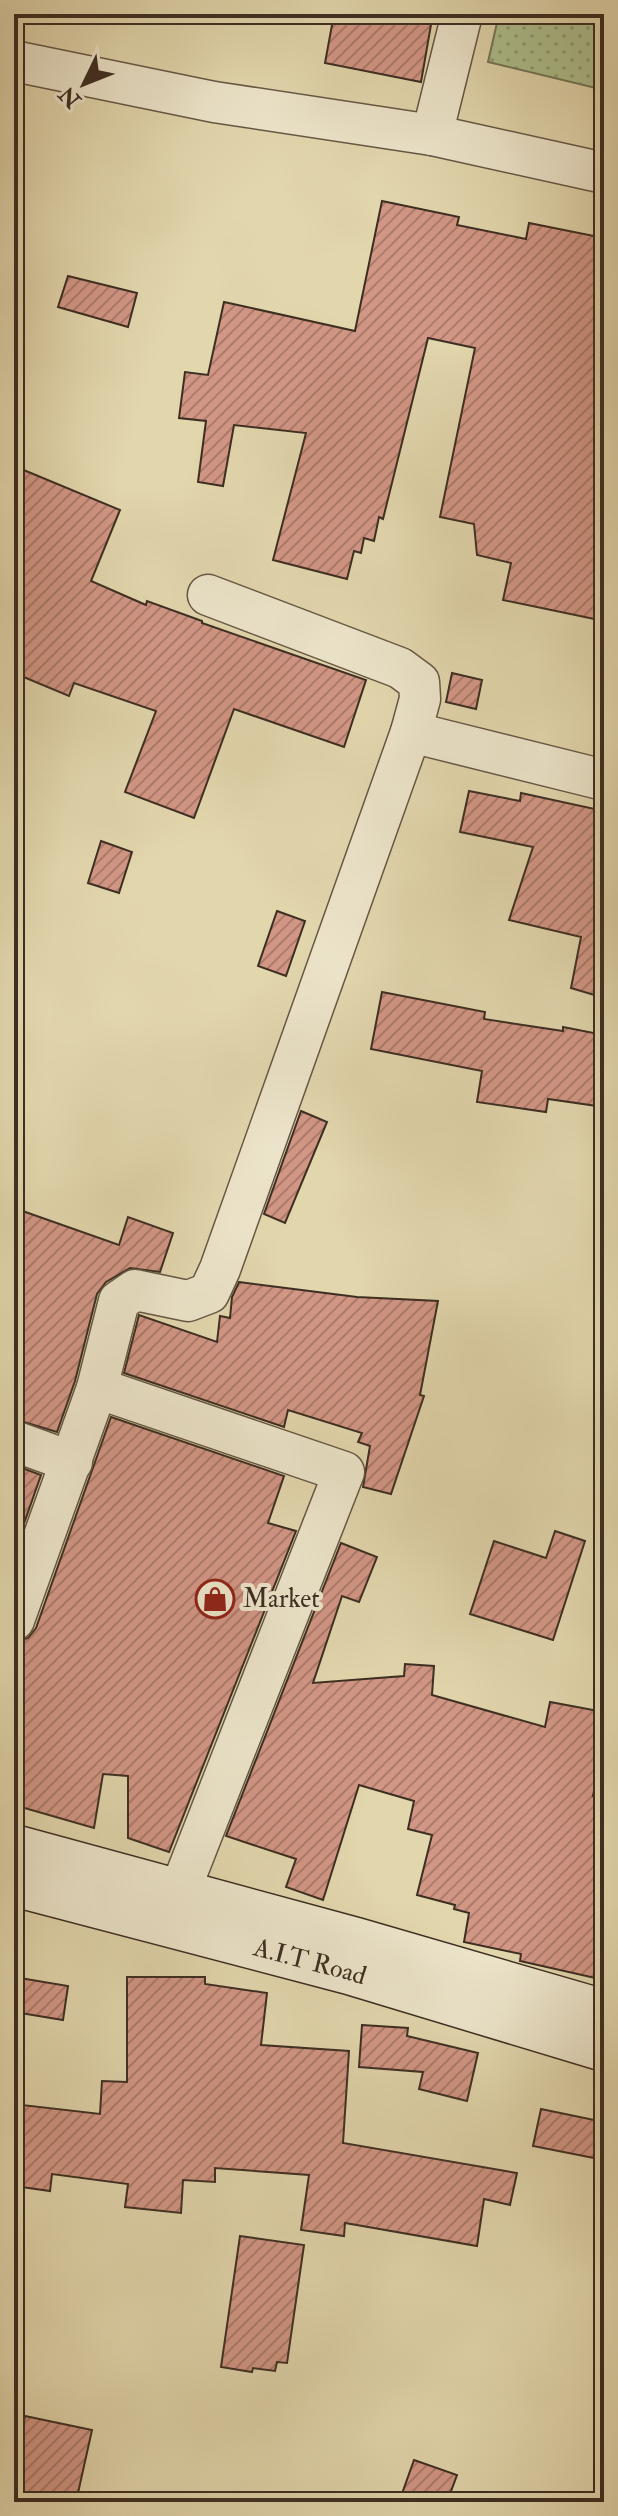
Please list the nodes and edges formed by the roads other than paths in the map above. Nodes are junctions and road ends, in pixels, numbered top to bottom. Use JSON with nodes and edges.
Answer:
{"nodes":[{"id":1,"x":462,"y":14,"type":"edge"},
{"id":2,"x":14,"y":61,"type":"edge"},
{"id":3,"x":432,"y":135,"type":"junction"},
{"id":4,"x":604,"y":173,"type":"edge"},
{"id":5,"x":208,"y":595,"type":"dead end"},
{"id":6,"x":411,"y":732,"type":"junction"},
{"id":7,"x":604,"y":780,"type":"edge"},
{"id":8,"x":97,"y":1388,"type":"junction"},
{"id":9,"x":14,"y":1441,"type":"edge"},
{"id":10,"x":72,"y":1462,"type":"junction"},
{"id":11,"x":14,"y":1620,"type":"edge"},
{"id":12,"x":14,"y":1847,"type":"edge"},
{"id":13,"x":14,"y":1884,"type":"edge"},
{"id":14,"x":179,"y":1893,"type":"junction"},
{"id":15,"x":604,"y":2012,"type":"edge"},
{"id":16,"x":604,"y":2049,"type":"edge"}],
"edges":[{"from":1,"to":3,"type":"street"},
{"from":2,"to":3,"type":"street"},
{"from":3,"to":4,"type":"street"},
{"from":5,"to":6,"type":"street"},
{"from":6,"to":7,"type":"street"},
{"from":6,"to":8,"type":"street"},
{"from":8,"to":10,"type":"street"},
{"from":8,"to":14,"type":"street"},
{"from":9,"to":10,"type":"street"},
{"from":10,"to":11,"type":"street"},
{"from":12,"to":14,"type":"street","name":"A.I.T Road"},
{"from":13,"to":16,"type":"street","name":"A.I.T Road"},
{"from":14,"to":15,"type":"street","name":"A.I.T Road"}]}
